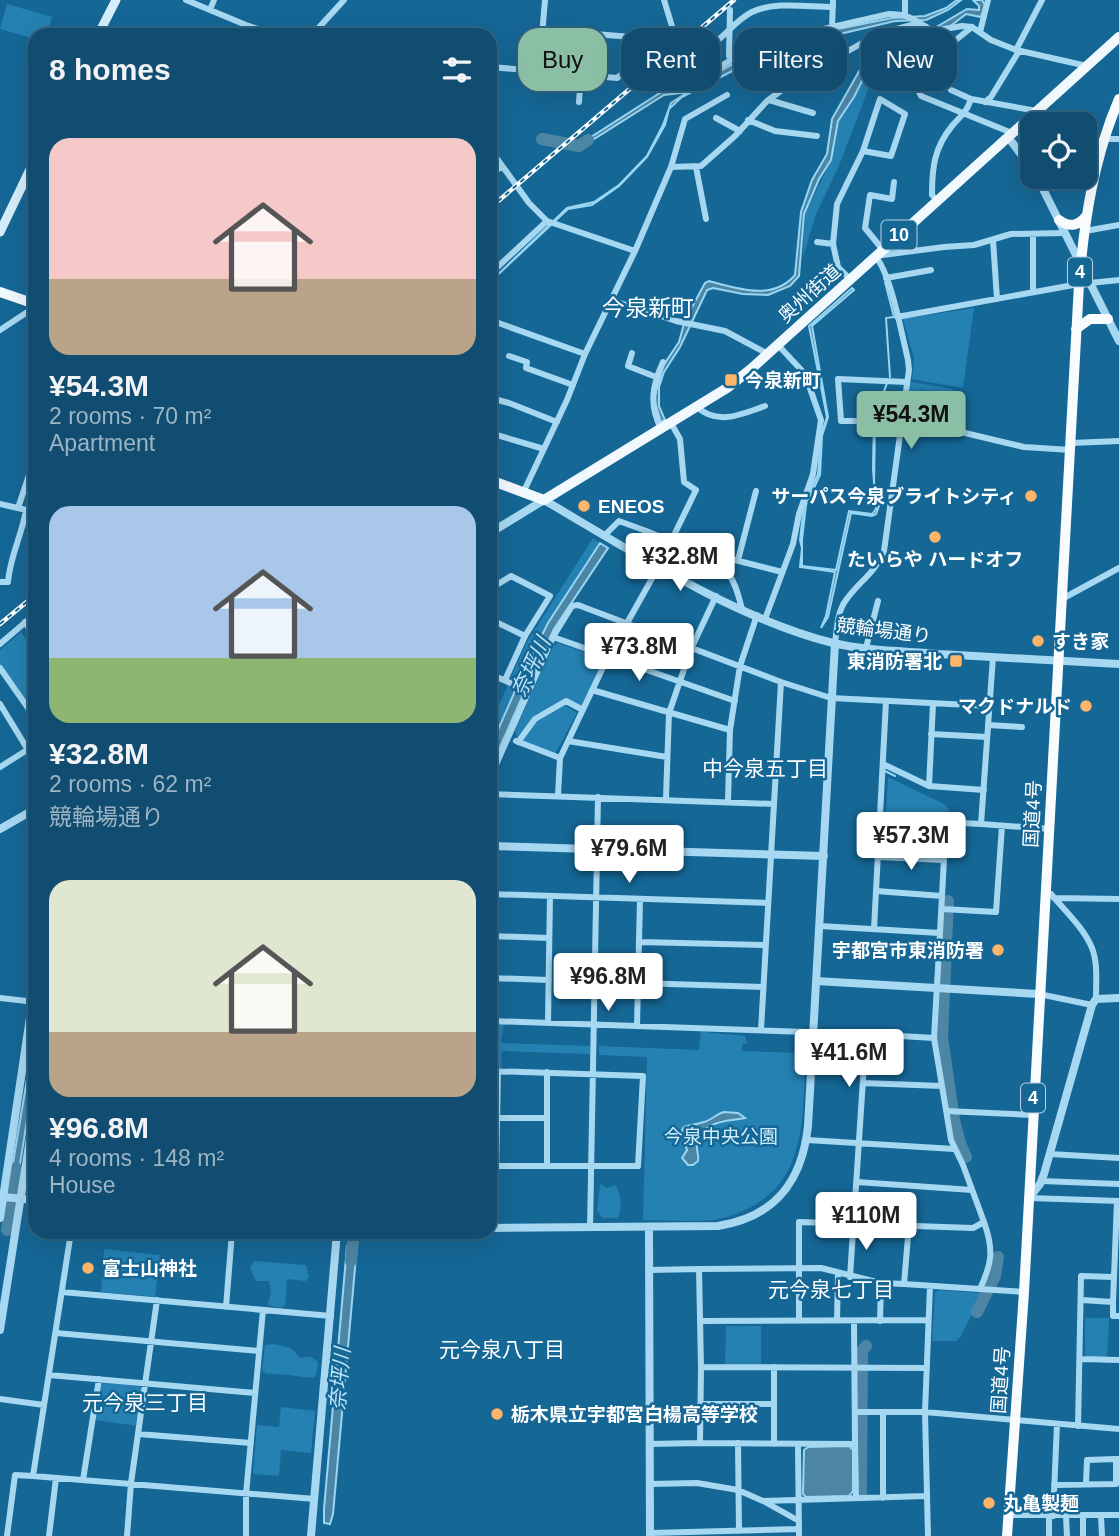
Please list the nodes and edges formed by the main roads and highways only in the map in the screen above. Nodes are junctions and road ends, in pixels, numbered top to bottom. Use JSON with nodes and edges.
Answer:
{"nodes":[{"id":1,"x":116,"y":0,"type":"edge"},
{"id":2,"x":102,"y":28,"type":"edge"},
{"id":3,"x":1119,"y":37,"type":"edge"},
{"id":4,"x":1119,"y":99,"type":"edge"},
{"id":5,"x":28,"y":174,"type":"edge"},
{"id":6,"x":1087,"y":215,"type":"junction"},
{"id":7,"x":1059,"y":220,"type":"road end"},
{"id":8,"x":0,"y":232,"type":"edge"},
{"id":9,"x":0,"y":292,"type":"edge"},
{"id":10,"x":28,"y":306,"type":"edge"},
{"id":11,"x":1108,"y":319,"type":"road end"},
{"id":12,"x":1076,"y":329,"type":"junction"},
{"id":13,"x":497,"y":483,"type":"edge"},
{"id":14,"x":544,"y":500,"type":"joint"},
{"id":15,"x":1007,"y":1536,"type":"edge"}],
"edges":[{"from":1,"to":2,"type":"main road"},
{"from":3,"to":14,"type":"main road","name":"奥州街道","number":"10"},
{"from":4,"to":6,"type":"highway","name":"国道4号","number":"4"},
{"from":5,"to":8,"type":"main road"},
{"from":6,"to":7,"type":"highway"},
{"from":6,"to":12,"type":"highway","name":"国道4号","number":"4"},
{"from":9,"to":10,"type":"main road"},
{"from":11,"to":12,"type":"highway"},
{"from":12,"to":15,"type":"highway","name":"国道4号","number":"4"},
{"from":13,"to":14,"type":"main road","name":"競輪場通り"}]}
